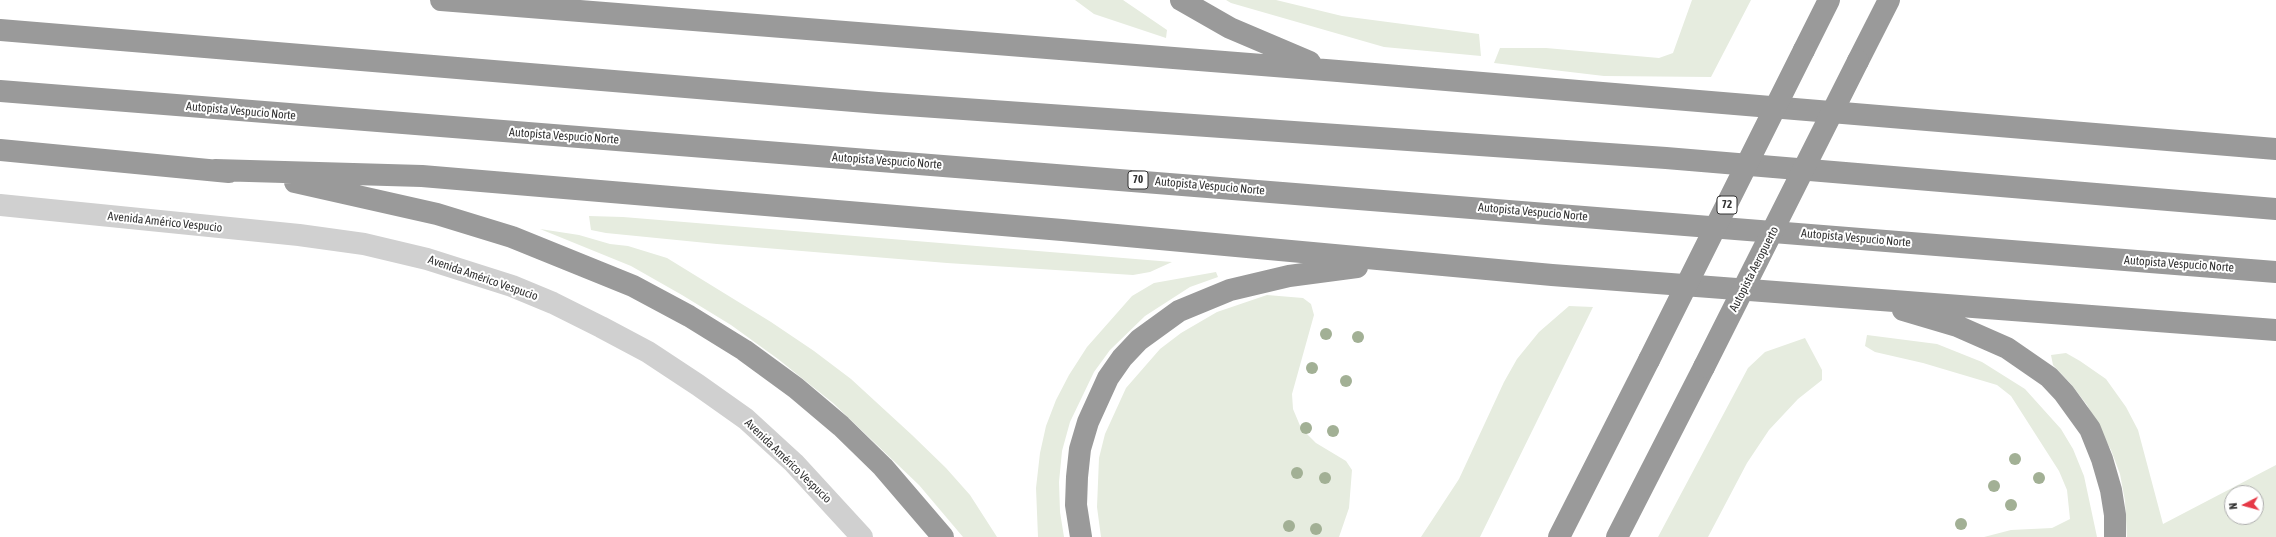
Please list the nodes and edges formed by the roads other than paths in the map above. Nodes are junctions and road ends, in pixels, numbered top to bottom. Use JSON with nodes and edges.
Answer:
{"nodes":[{"id":1,"x":441,"y":0,"type":"edge"},
{"id":2,"x":1181,"y":0,"type":"edge"},
{"id":3,"x":1829,"y":0,"type":"edge"},
{"id":4,"x":1889,"y":0,"type":"edge"},
{"id":5,"x":0,"y":30,"type":"edge"},
{"id":6,"x":1338,"y":71,"type":"junction"},
{"id":7,"x":0,"y":91,"type":"edge"},
{"id":8,"x":2276,"y":149,"type":"edge"},
{"id":9,"x":0,"y":150,"type":"edge"},
{"id":10,"x":215,"y":170,"type":"junction"},
{"id":11,"x":0,"y":205,"type":"edge"},
{"id":12,"x":2276,"y":209,"type":"edge"},
{"id":13,"x":1400,"y":262,"type":"junction"},
{"id":14,"x":2276,"y":272,"type":"edge"},
{"id":15,"x":1854,"y":297,"type":"junction"},
{"id":16,"x":2276,"y":330,"type":"edge"},
{"id":17,"x":1563,"y":530,"type":"edge"},
{"id":18,"x":1620,"y":533,"type":"edge"},
{"id":19,"x":862,"y":537,"type":"edge"},
{"id":20,"x":942,"y":537,"type":"edge"},
{"id":21,"x":1081,"y":537,"type":"edge"},
{"id":22,"x":1549,"y":537,"type":"edge"},
{"id":23,"x":2115,"y":537,"type":"edge"}],
"edges":[{"from":1,"to":6,"type":"highway"},
{"from":2,"to":6,"type":"highway"},
{"from":3,"to":17,"type":"highway","number":"72","bridge":true},
{"from":4,"to":18,"type":"highway","name":"Autopista Aeropuerto","bridge":true},
{"from":5,"to":12,"type":"highway"},
{"from":6,"to":8,"type":"highway"},
{"from":7,"to":14,"type":"highway","name":"Autopista Vespucio Norte","number":"70"},
{"from":9,"to":10,"type":"highway"},
{"from":10,"to":13,"type":"highway"},
{"from":10,"to":20,"type":"highway"},
{"from":11,"to":19,"type":"street","name":"Avenida Américo Vespucio"},
{"from":13,"to":15,"type":"highway"},
{"from":13,"to":21,"type":"highway"},
{"from":15,"to":16,"type":"highway"},
{"from":15,"to":23,"type":"highway"},
{"from":17,"to":22,"type":"highway"}]}
